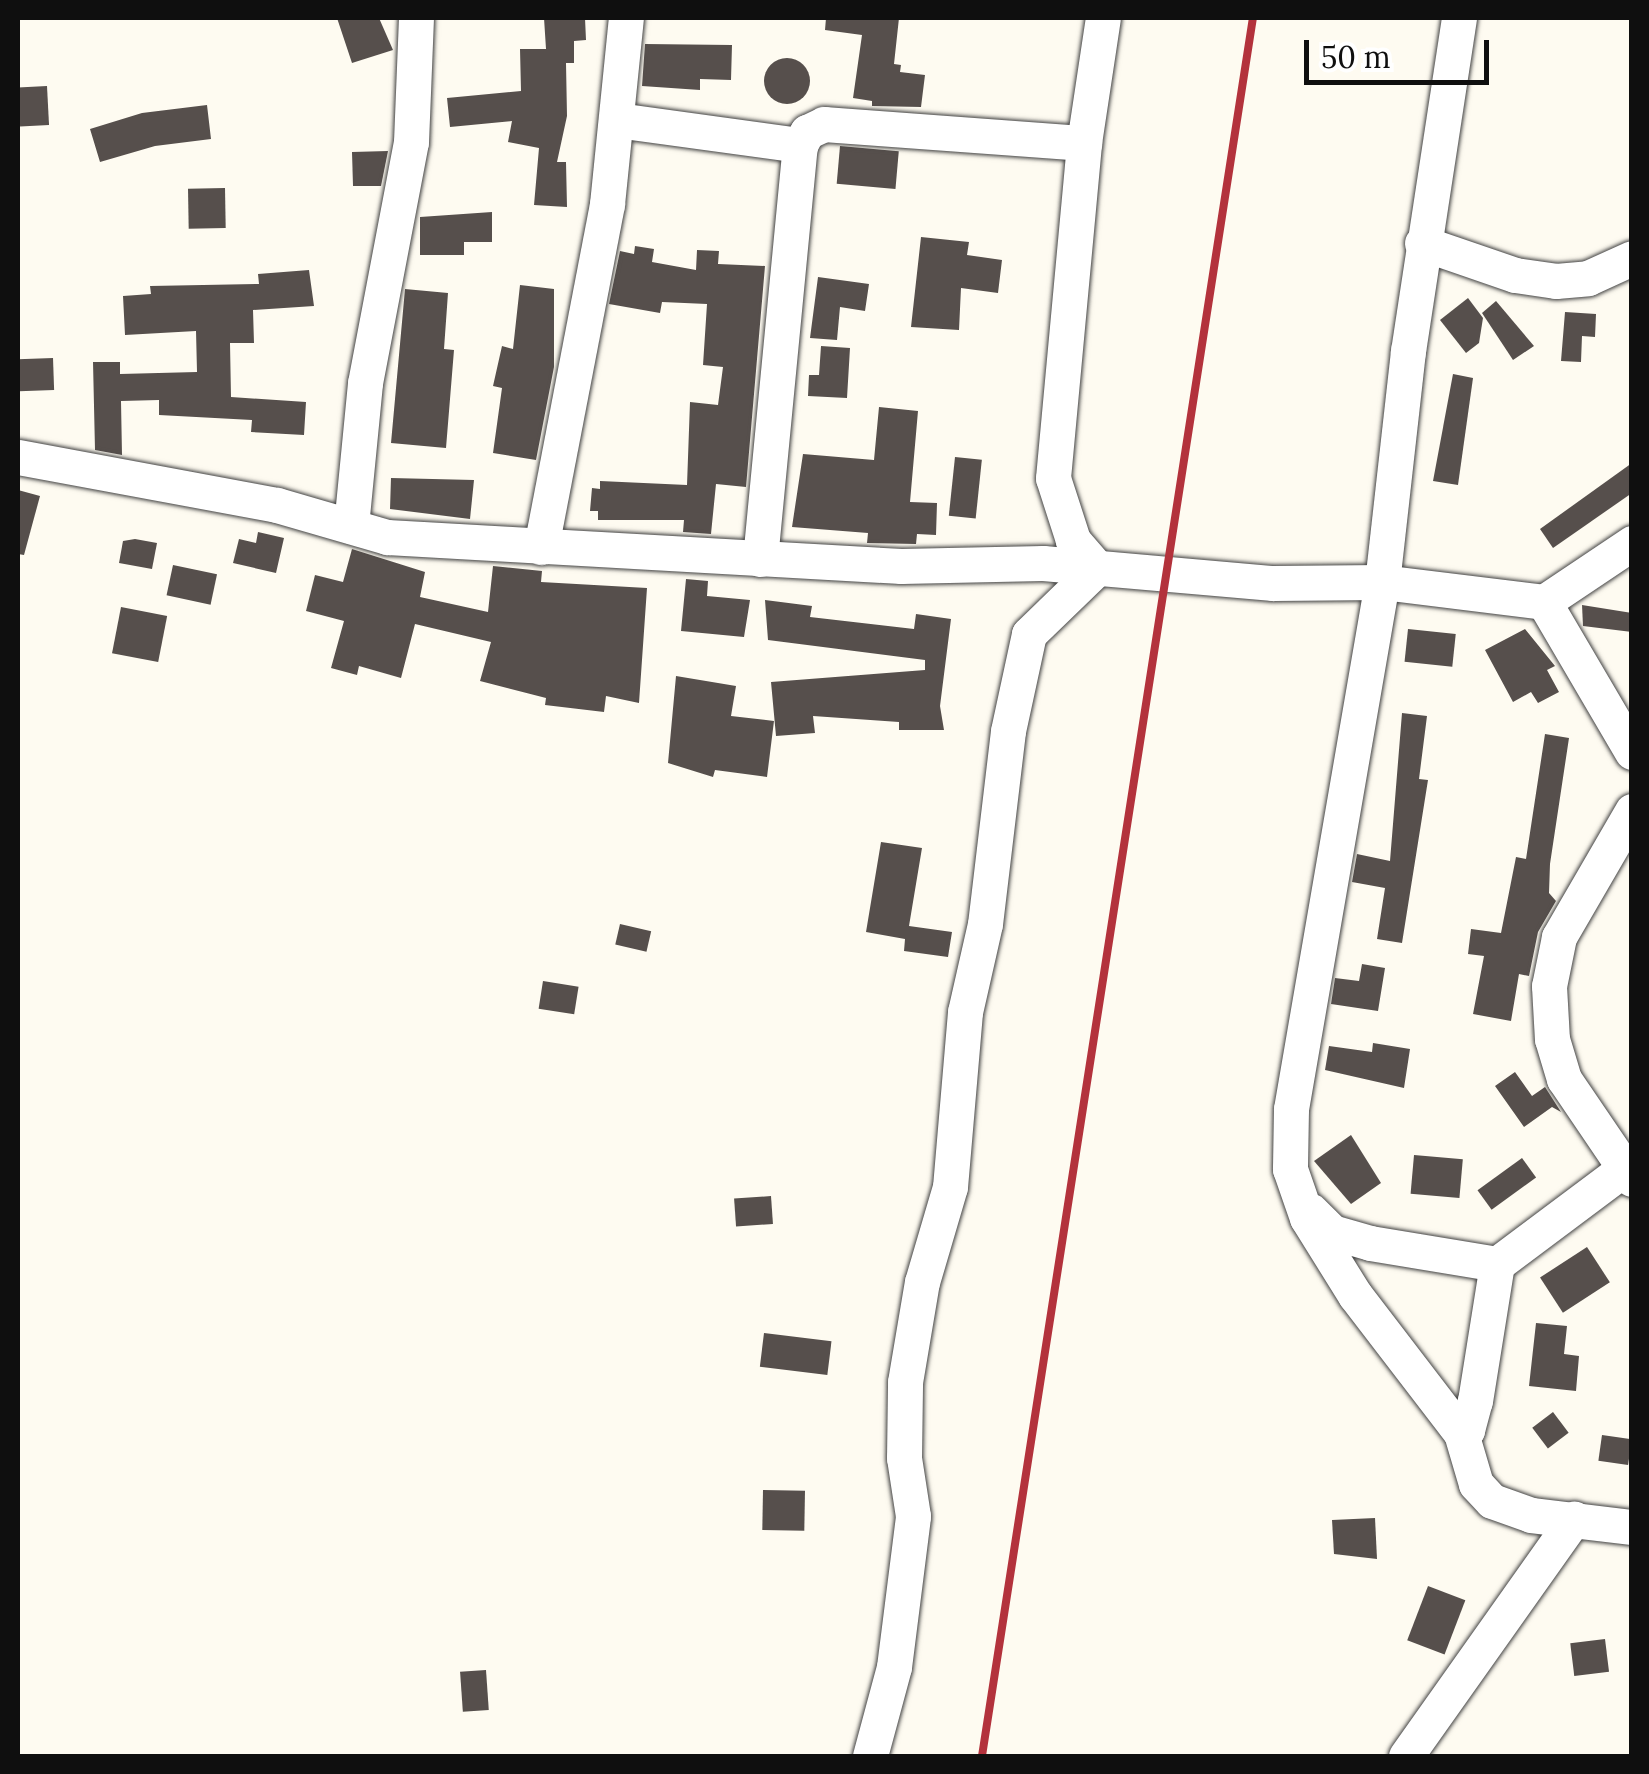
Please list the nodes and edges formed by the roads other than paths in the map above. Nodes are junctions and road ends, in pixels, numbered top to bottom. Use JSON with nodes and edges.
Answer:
{"nodes":[{"id":1,"x":416,"y":18,"type":"edge"},
{"id":2,"x":626,"y":18,"type":"edge"},
{"id":3,"x":1103,"y":18,"type":"edge"},
{"id":4,"x":1458,"y":18,"type":"edge"},
{"id":5,"x":617,"y":120,"type":"junction"},
{"id":6,"x":800,"y":144,"type":"junction"},
{"id":7,"x":1084,"y":144,"type":"junction"},
{"id":8,"x":1422,"y":244,"type":"junction"},
{"id":9,"x":1632,"y":258,"type":"edge"},
{"id":10,"x":18,"y":457,"type":"edge"},
{"id":11,"x":351,"y":526,"type":"junction"},
{"id":12,"x":1632,"y":543,"type":"edge"},
{"id":13,"x":541,"y":547,"type":"junction"},
{"id":14,"x":760,"y":559,"type":"junction"},
{"id":15,"x":1097,"y":568,"type":"junction"},
{"id":16,"x":1382,"y":582,"type":"junction"},
{"id":17,"x":1544,"y":602,"type":"junction"},
{"id":18,"x":1632,"y":752,"type":"edge"},
{"id":19,"x":1632,"y":811,"type":"edge"},
{"id":20,"x":1629,"y":1170,"type":"edge"},
{"id":21,"x":1299,"y":1195,"type":"junction"},
{"id":22,"x":1497,"y":1264,"type":"junction"},
{"id":23,"x":1460,"y":1433,"type":"junction"},
{"id":24,"x":1574,"y":1520,"type":"junction"},
{"id":25,"x":1632,"y":1526,"type":"edge"},
{"id":26,"x":870,"y":1756,"type":"edge"},
{"id":27,"x":1406,"y":1756,"type":"edge"}],
"edges":[{"from":1,"to":11,"type":"street"},
{"from":2,"to":5,"type":"street"},
{"from":3,"to":7,"type":"street"},
{"from":4,"to":8,"type":"street"},
{"from":5,"to":6,"type":"street"},
{"from":5,"to":13,"type":"street"},
{"from":6,"to":7,"type":"street"},
{"from":6,"to":14,"type":"street"},
{"from":7,"to":15,"type":"street"},
{"from":8,"to":9,"type":"street"},
{"from":8,"to":16,"type":"street"},
{"from":10,"to":11,"type":"street"},
{"from":11,"to":13,"type":"street"},
{"from":12,"to":17,"type":"street"},
{"from":13,"to":14,"type":"street"},
{"from":14,"to":15,"type":"street"},
{"from":15,"to":16,"type":"street"},
{"from":15,"to":26,"type":"street"},
{"from":16,"to":17,"type":"street"},
{"from":16,"to":21,"type":"street"},
{"from":17,"to":18,"type":"street"},
{"from":19,"to":20,"type":"street"},
{"from":20,"to":22,"type":"street"},
{"from":21,"to":22,"type":"street"},
{"from":21,"to":23,"type":"street"},
{"from":22,"to":23,"type":"street"},
{"from":23,"to":24,"type":"street"},
{"from":24,"to":25,"type":"street"},
{"from":24,"to":27,"type":"street"}]}
